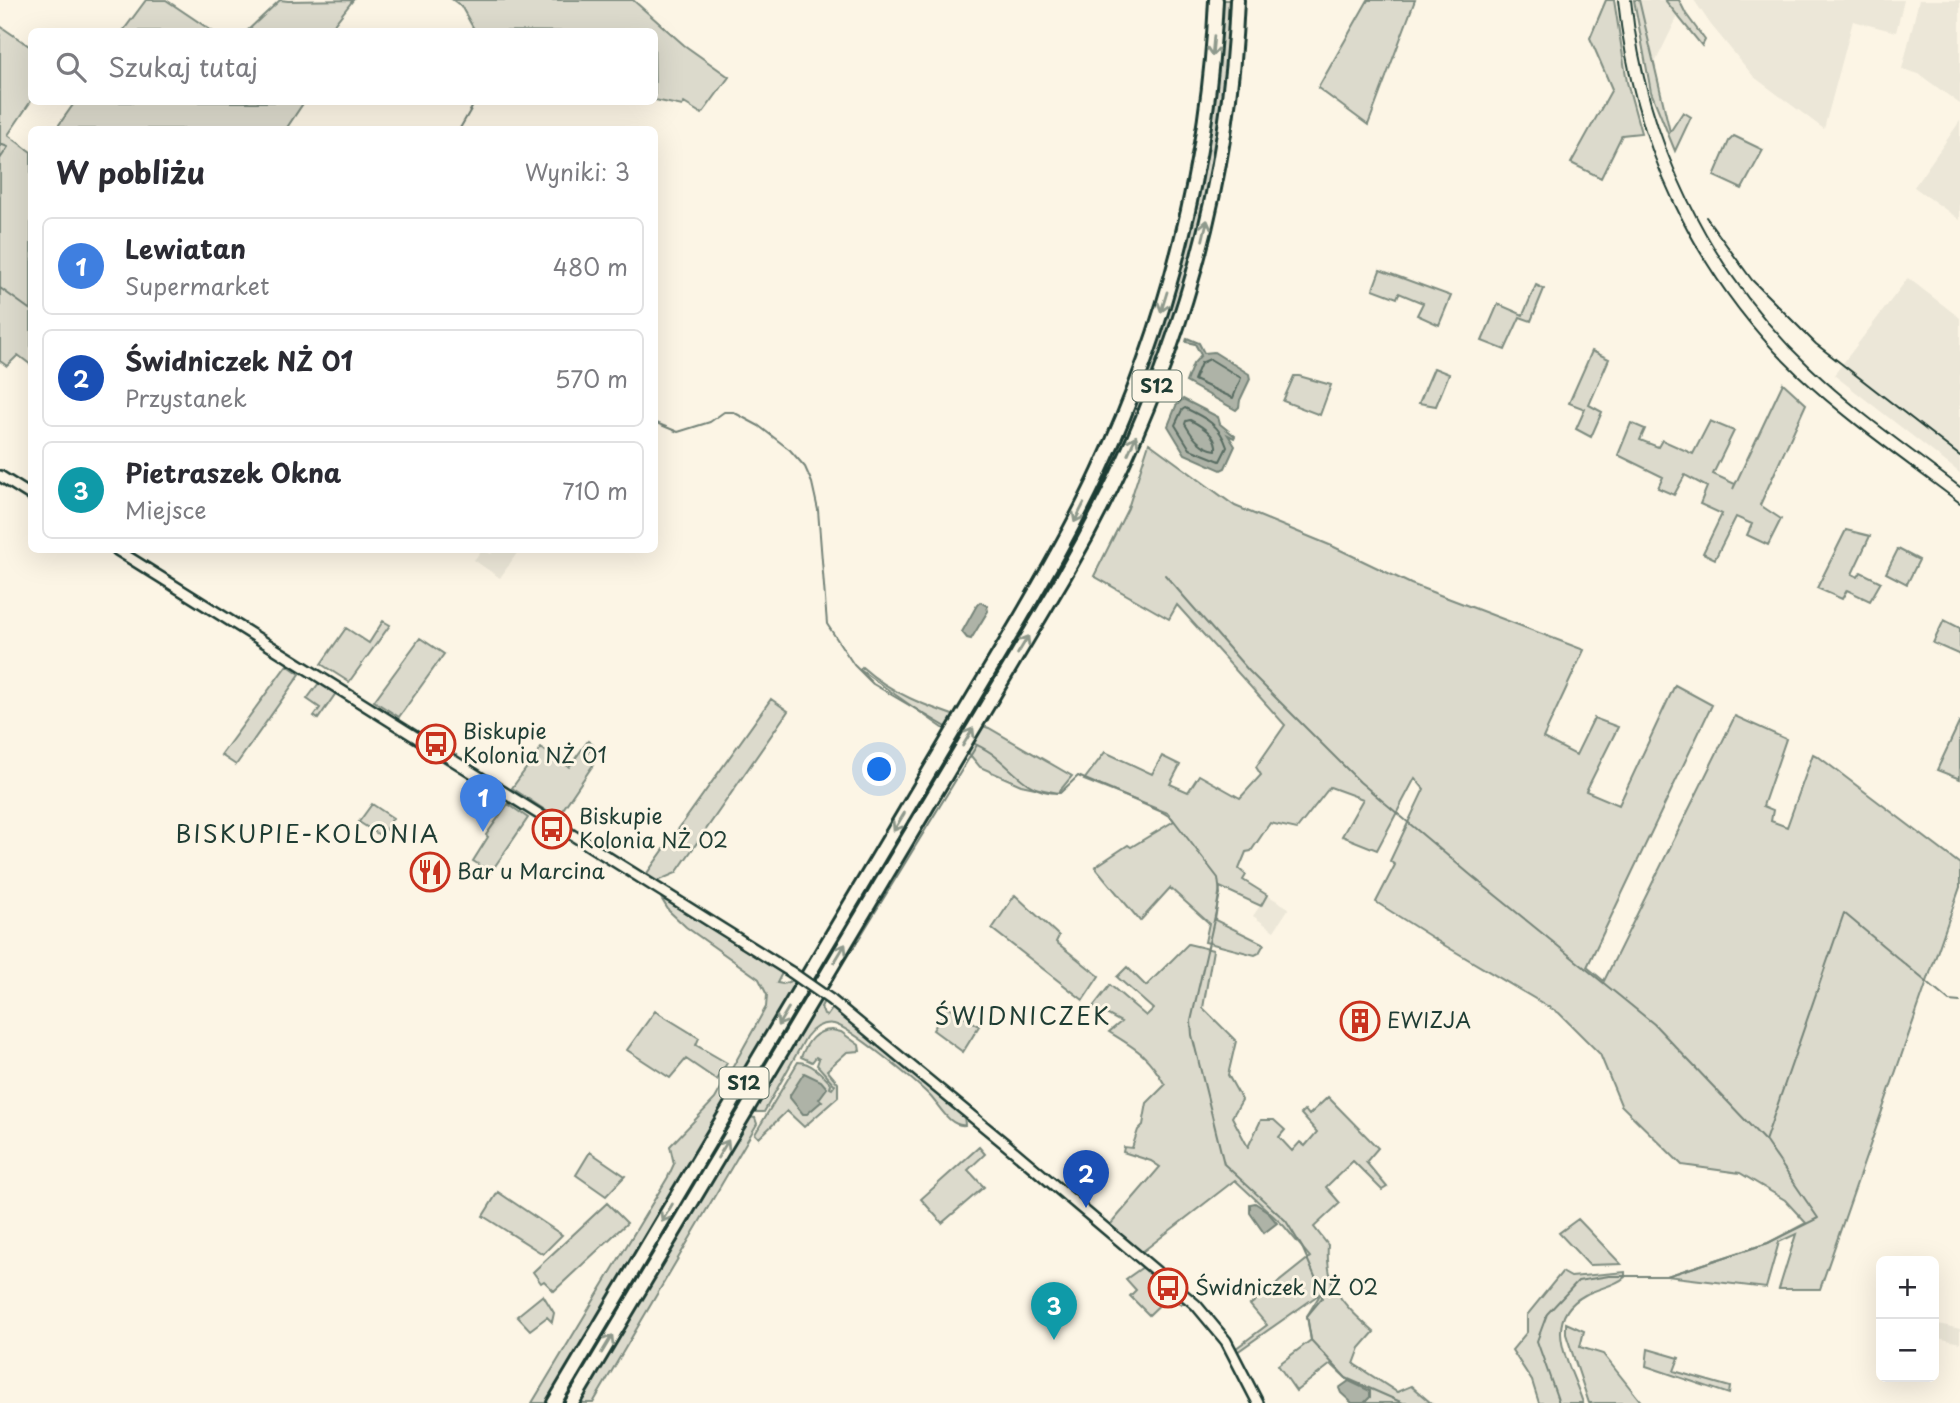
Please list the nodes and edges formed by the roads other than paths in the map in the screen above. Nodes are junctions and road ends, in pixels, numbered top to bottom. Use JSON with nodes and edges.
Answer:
{"nodes":[{"id":1,"x":1216,"y":0,"type":"edge"},
{"id":2,"x":1237,"y":0,"type":"edge"},
{"id":3,"x":0,"y":476,"type":"edge"},
{"id":4,"x":28,"y":494,"type":"edge"},
{"id":5,"x":122,"y":553,"type":"edge"},
{"id":6,"x":554,"y":1403,"type":"edge"},
{"id":7,"x":572,"y":1403,"type":"edge"},
{"id":8,"x":1258,"y":1403,"type":"edge"}],
"edges":[{"from":1,"to":6,"type":"highway","number":"S12","one_way":true},
{"from":7,"to":2,"type":"highway","number":"S12","one_way":true},
{"from":3,"to":4,"type":"street"},
{"from":5,"to":8,"type":"street","bridge":true}]}
